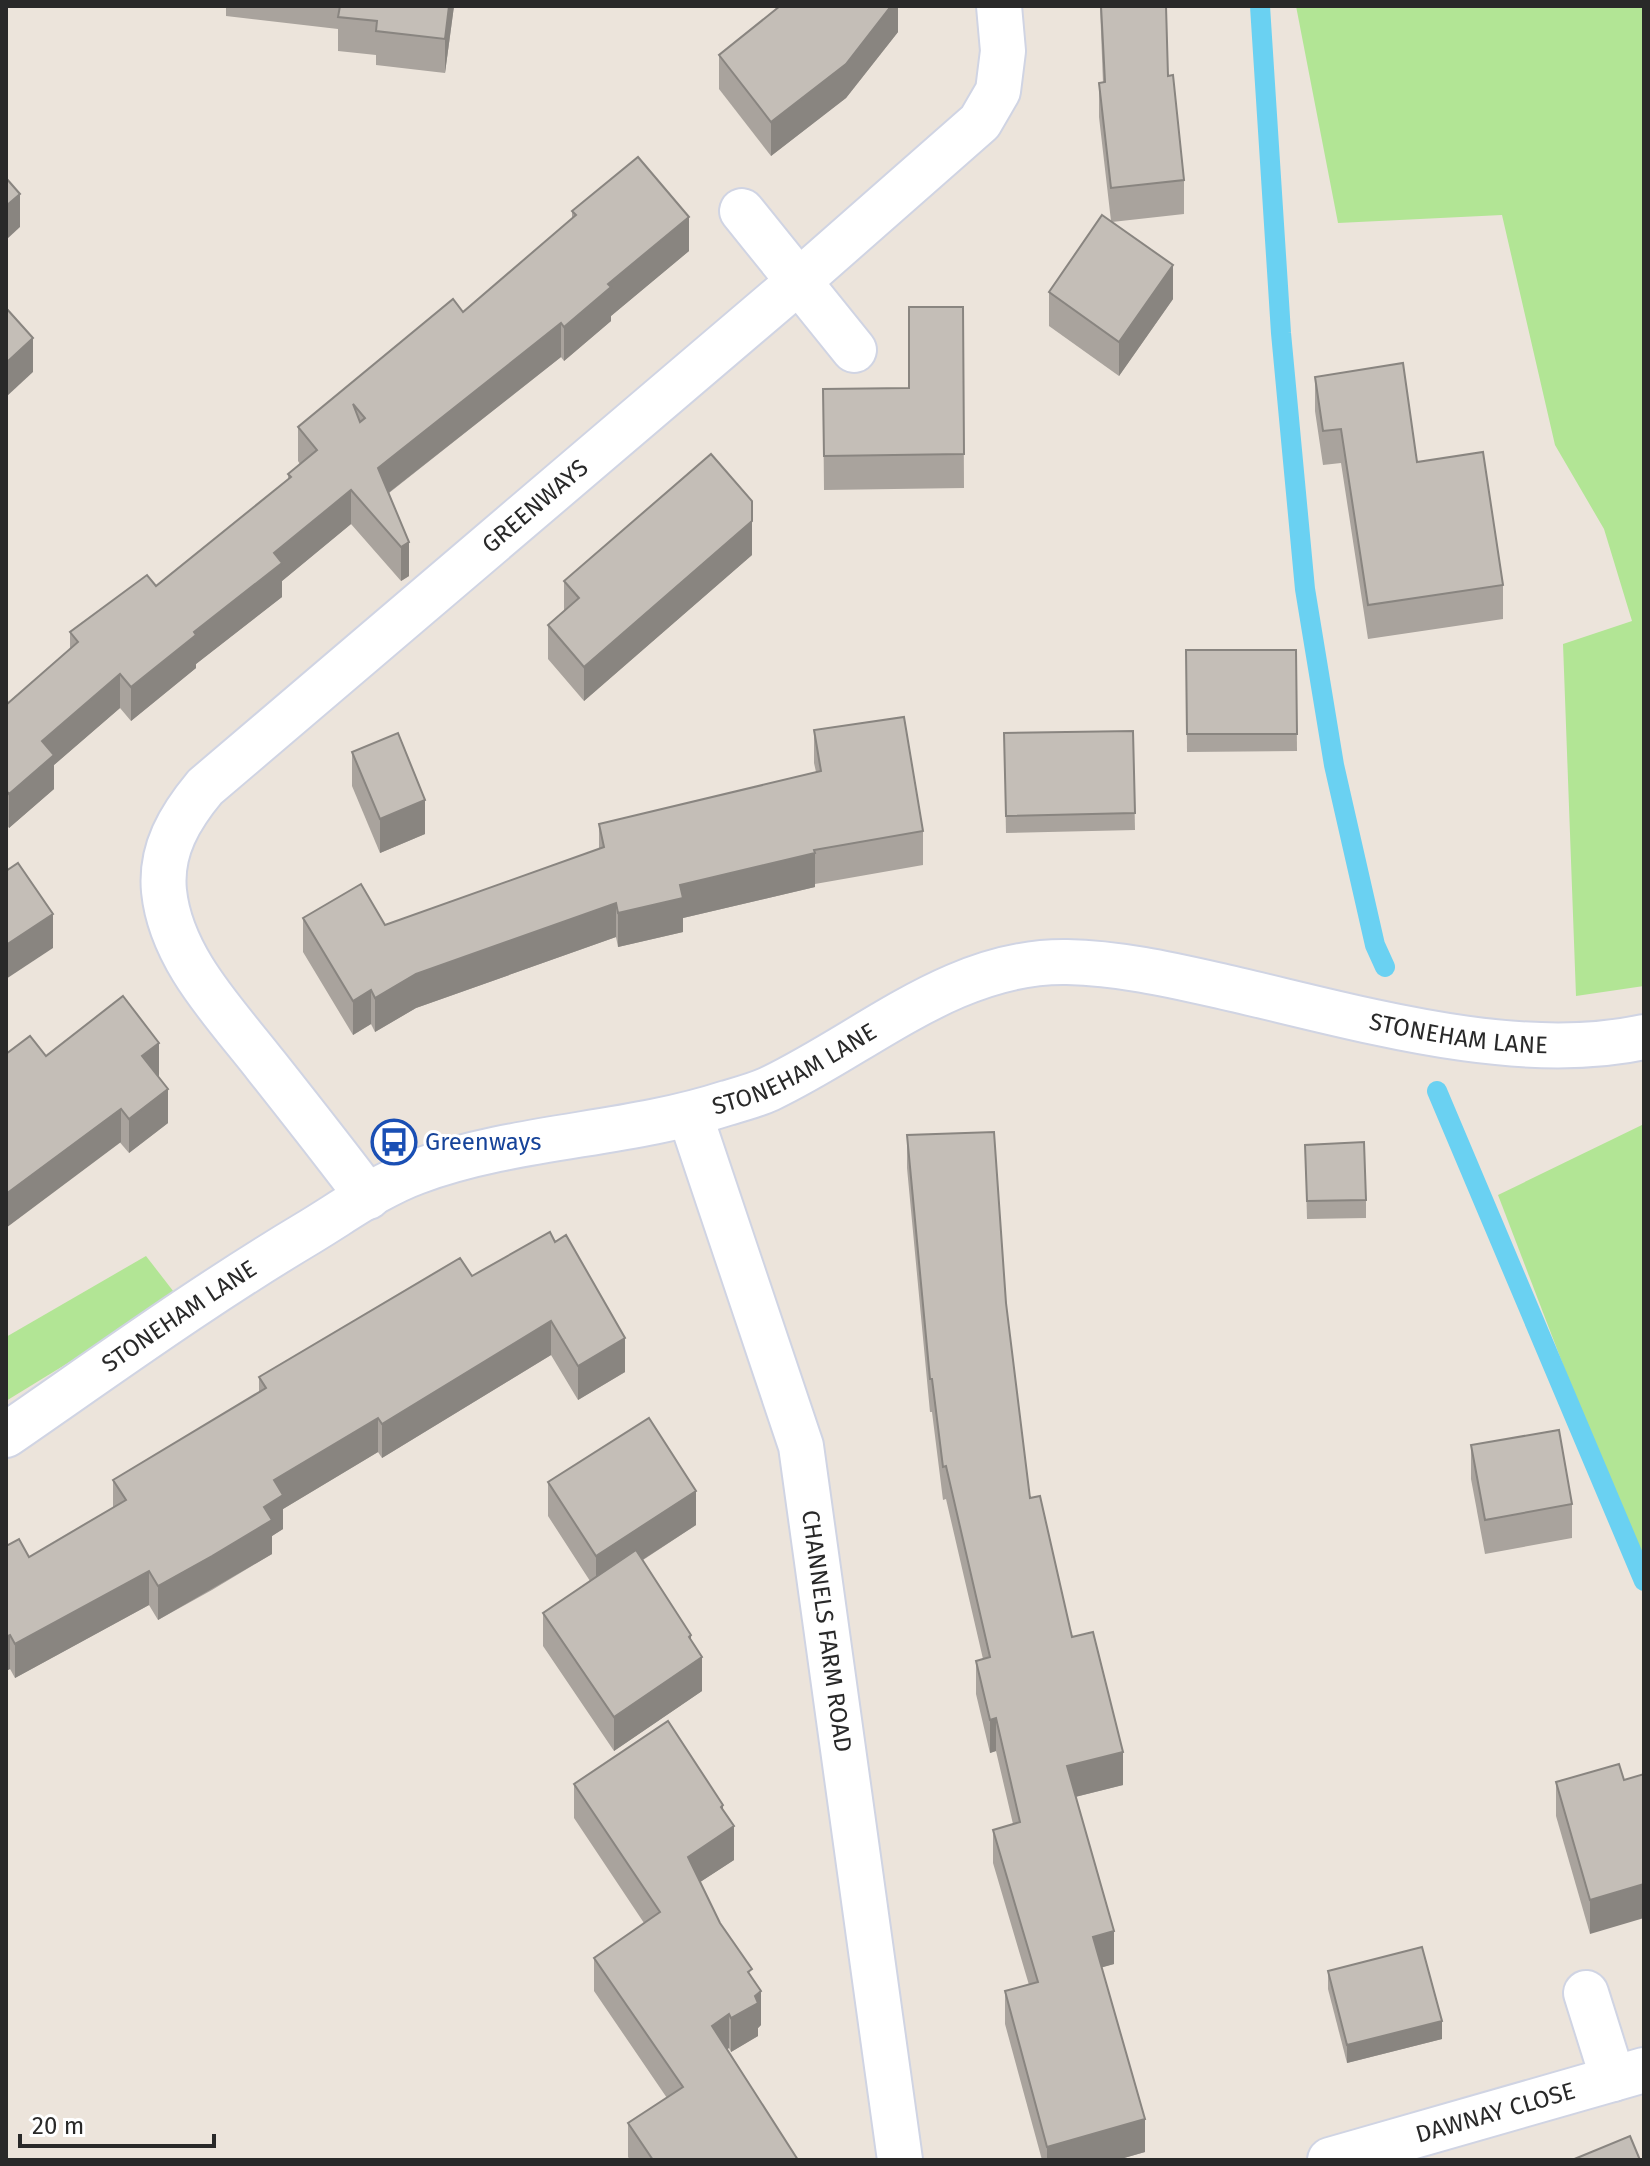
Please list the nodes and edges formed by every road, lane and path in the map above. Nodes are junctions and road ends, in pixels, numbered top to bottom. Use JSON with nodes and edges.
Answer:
{"nodes":[{"id":1,"x":999,"y":6,"type":"edge"},
{"id":2,"x":742,"y":211,"type":"dead end"},
{"id":3,"x":798,"y":282,"type":"junction"},
{"id":4,"x":854,"y":350,"type":"dead end"},
{"id":5,"x":1644,"y":1037,"type":"edge"},
{"id":6,"x":690,"y":1115,"type":"junction"},
{"id":7,"x":368,"y":1197,"type":"junction"},
{"id":8,"x":6,"y":1435,"type":"edge"},
{"id":9,"x":1586,"y":1993,"type":"dead end"},
{"id":10,"x":1628,"y":2075,"type":"edge"},
{"id":11,"x":900,"y":2160,"type":"edge"},
{"id":12,"x":1330,"y":2160,"type":"edge"}],
"edges":[{"from":1,"to":3,"type":"street","name":"GREENWAYS"},
{"from":2,"to":3,"type":"street"},
{"from":3,"to":4,"type":"street"},
{"from":3,"to":7,"type":"street","name":"GREENWAYS"},
{"from":5,"to":6,"type":"street","name":"STONEHAM LANE"},
{"from":6,"to":7,"type":"street","name":"STONEHAM LANE"},
{"from":6,"to":11,"type":"street","name":"CHANNELS FARM ROAD"},
{"from":7,"to":8,"type":"street","name":"STONEHAM LANE"},
{"from":9,"to":10,"type":"street","name":"DAWNAY CLOSE"},
{"from":10,"to":12,"type":"street","name":"DAWNAY CLOSE"}]}
